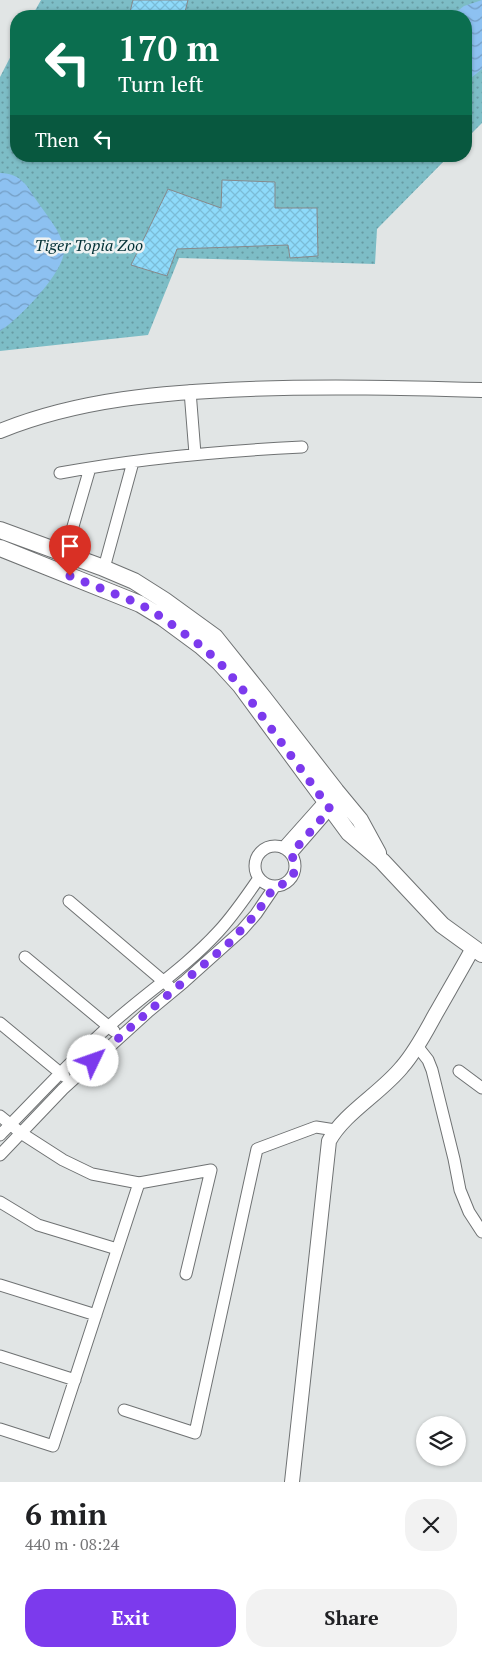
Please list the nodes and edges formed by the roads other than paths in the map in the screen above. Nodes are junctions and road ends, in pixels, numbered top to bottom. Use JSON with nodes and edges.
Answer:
{"nodes":[{"id":1,"x":482,"y":390,"type":"edge"},
{"id":2,"x":190,"y":391,"type":"junction"},
{"id":3,"x":0,"y":431,"type":"edge"},
{"id":4,"x":302,"y":447,"type":"dead end"},
{"id":5,"x":195,"y":454,"type":"junction"},
{"id":6,"x":133,"y":462,"type":"junction"},
{"id":7,"x":90,"y":468,"type":"junction"},
{"id":8,"x":60,"y":473,"type":"dead end"},
{"id":9,"x":0,"y":530,"type":"edge"},
{"id":10,"x":0,"y":548,"type":"edge"},
{"id":11,"x":65,"y":554,"type":"junction"},
{"id":12,"x":104,"y":568,"type":"junction"},
{"id":13,"x":333,"y":800,"type":"junction"},
{"id":14,"x":287,"y":851,"type":"junction"},
{"id":15,"x":259,"y":878,"type":"junction"},
{"id":16,"x":275,"y":886,"type":"junction"},
{"id":17,"x":69,"y":901,"type":"dead end"},
{"id":18,"x":235,"y":913,"type":"junction"},
{"id":19,"x":248,"y":923,"type":"junction"},
{"id":20,"x":478,"y":951,"type":"edge"},
{"id":21,"x":26,"y":957,"type":"dead end"},
{"id":22,"x":164,"y":981,"type":"junction"},
{"id":23,"x":174,"y":990,"type":"junction"},
{"id":24,"x":0,"y":1023,"type":"edge"},
{"id":25,"x":109,"y":1026,"type":"junction"},
{"id":26,"x":120,"y":1037,"type":"junction"},
{"id":27,"x":418,"y":1046,"type":"junction"},
{"id":28,"x":459,"y":1070,"type":"dead end"},
{"id":29,"x":60,"y":1072,"type":"junction"},
{"id":30,"x":70,"y":1082,"type":"junction"},
{"id":31,"x":482,"y":1088,"type":"edge"},
{"id":32,"x":0,"y":1116,"type":"edge"},
{"id":33,"x":10,"y":1125,"type":"junction"},
{"id":34,"x":335,"y":1130,"type":"junction"},
{"id":35,"x":21,"y":1134,"type":"junction"},
{"id":36,"x":0,"y":1135,"type":"edge"},
{"id":37,"x":0,"y":1155,"type":"edge"},
{"id":38,"x":139,"y":1183,"type":"junction"},
{"id":39,"x":0,"y":1202,"type":"edge"},
{"id":40,"x":482,"y":1232,"type":"edge"},
{"id":41,"x":117,"y":1249,"type":"junction"},
{"id":42,"x":186,"y":1274,"type":"dead end"},
{"id":43,"x":0,"y":1285,"type":"edge"},
{"id":44,"x":96,"y":1316,"type":"junction"},
{"id":45,"x":0,"y":1356,"type":"edge"},
{"id":46,"x":75,"y":1380,"type":"junction"},
{"id":47,"x":124,"y":1410,"type":"dead end"},
{"id":48,"x":0,"y":1429,"type":"edge"},
{"id":49,"x":292,"y":1482,"type":"edge"}],
"edges":[{"from":1,"to":2,"type":"street"},
{"from":2,"to":3,"type":"street"},
{"from":2,"to":5,"type":"street"},
{"from":4,"to":5,"type":"street"},
{"from":5,"to":6,"type":"street"},
{"from":6,"to":7,"type":"street"},
{"from":6,"to":12,"type":"street"},
{"from":7,"to":8,"type":"street"},
{"from":7,"to":11,"type":"street"},
{"from":9,"to":11,"type":"main road"},
{"from":10,"to":13,"type":"main road"},
{"from":11,"to":12,"type":"main road"},
{"from":12,"to":13,"type":"main road"},
{"from":13,"to":14,"type":"street"},
{"from":13,"to":20,"type":"main road"},
{"from":14,"to":15,"type":"street"},
{"from":14,"to":16,"type":"street"},
{"from":15,"to":16,"type":"street"},
{"from":15,"to":18,"type":"street"},
{"from":16,"to":19,"type":"street"},
{"from":17,"to":22,"type":"street"},
{"from":18,"to":19,"type":"street"},
{"from":18,"to":22,"type":"street"},
{"from":19,"to":23,"type":"street"},
{"from":20,"to":27,"type":"street"},
{"from":21,"to":25,"type":"street"},
{"from":22,"to":23,"type":"street"},
{"from":22,"to":25,"type":"street"},
{"from":23,"to":26,"type":"street"},
{"from":24,"to":29,"type":"street"},
{"from":25,"to":26,"type":"street"},
{"from":25,"to":29,"type":"street"},
{"from":26,"to":30,"type":"street"},
{"from":27,"to":34,"type":"street"},
{"from":27,"to":40,"type":"street"},
{"from":28,"to":31,"type":"street"},
{"from":29,"to":30,"type":"street"},
{"from":29,"to":33,"type":"street"},
{"from":30,"to":35,"type":"street"},
{"from":32,"to":33,"type":"street"},
{"from":33,"to":35,"type":"street"},
{"from":33,"to":36,"type":"street"},
{"from":34,"to":47,"type":"street"},
{"from":34,"to":49,"type":"street"},
{"from":35,"to":37,"type":"street"},
{"from":35,"to":38,"type":"street"},
{"from":38,"to":41,"type":"street"},
{"from":38,"to":42,"type":"street"},
{"from":39,"to":41,"type":"street"},
{"from":41,"to":44,"type":"street"},
{"from":43,"to":44,"type":"street"},
{"from":44,"to":46,"type":"street"},
{"from":45,"to":46,"type":"street"},
{"from":46,"to":48,"type":"street"}]}
